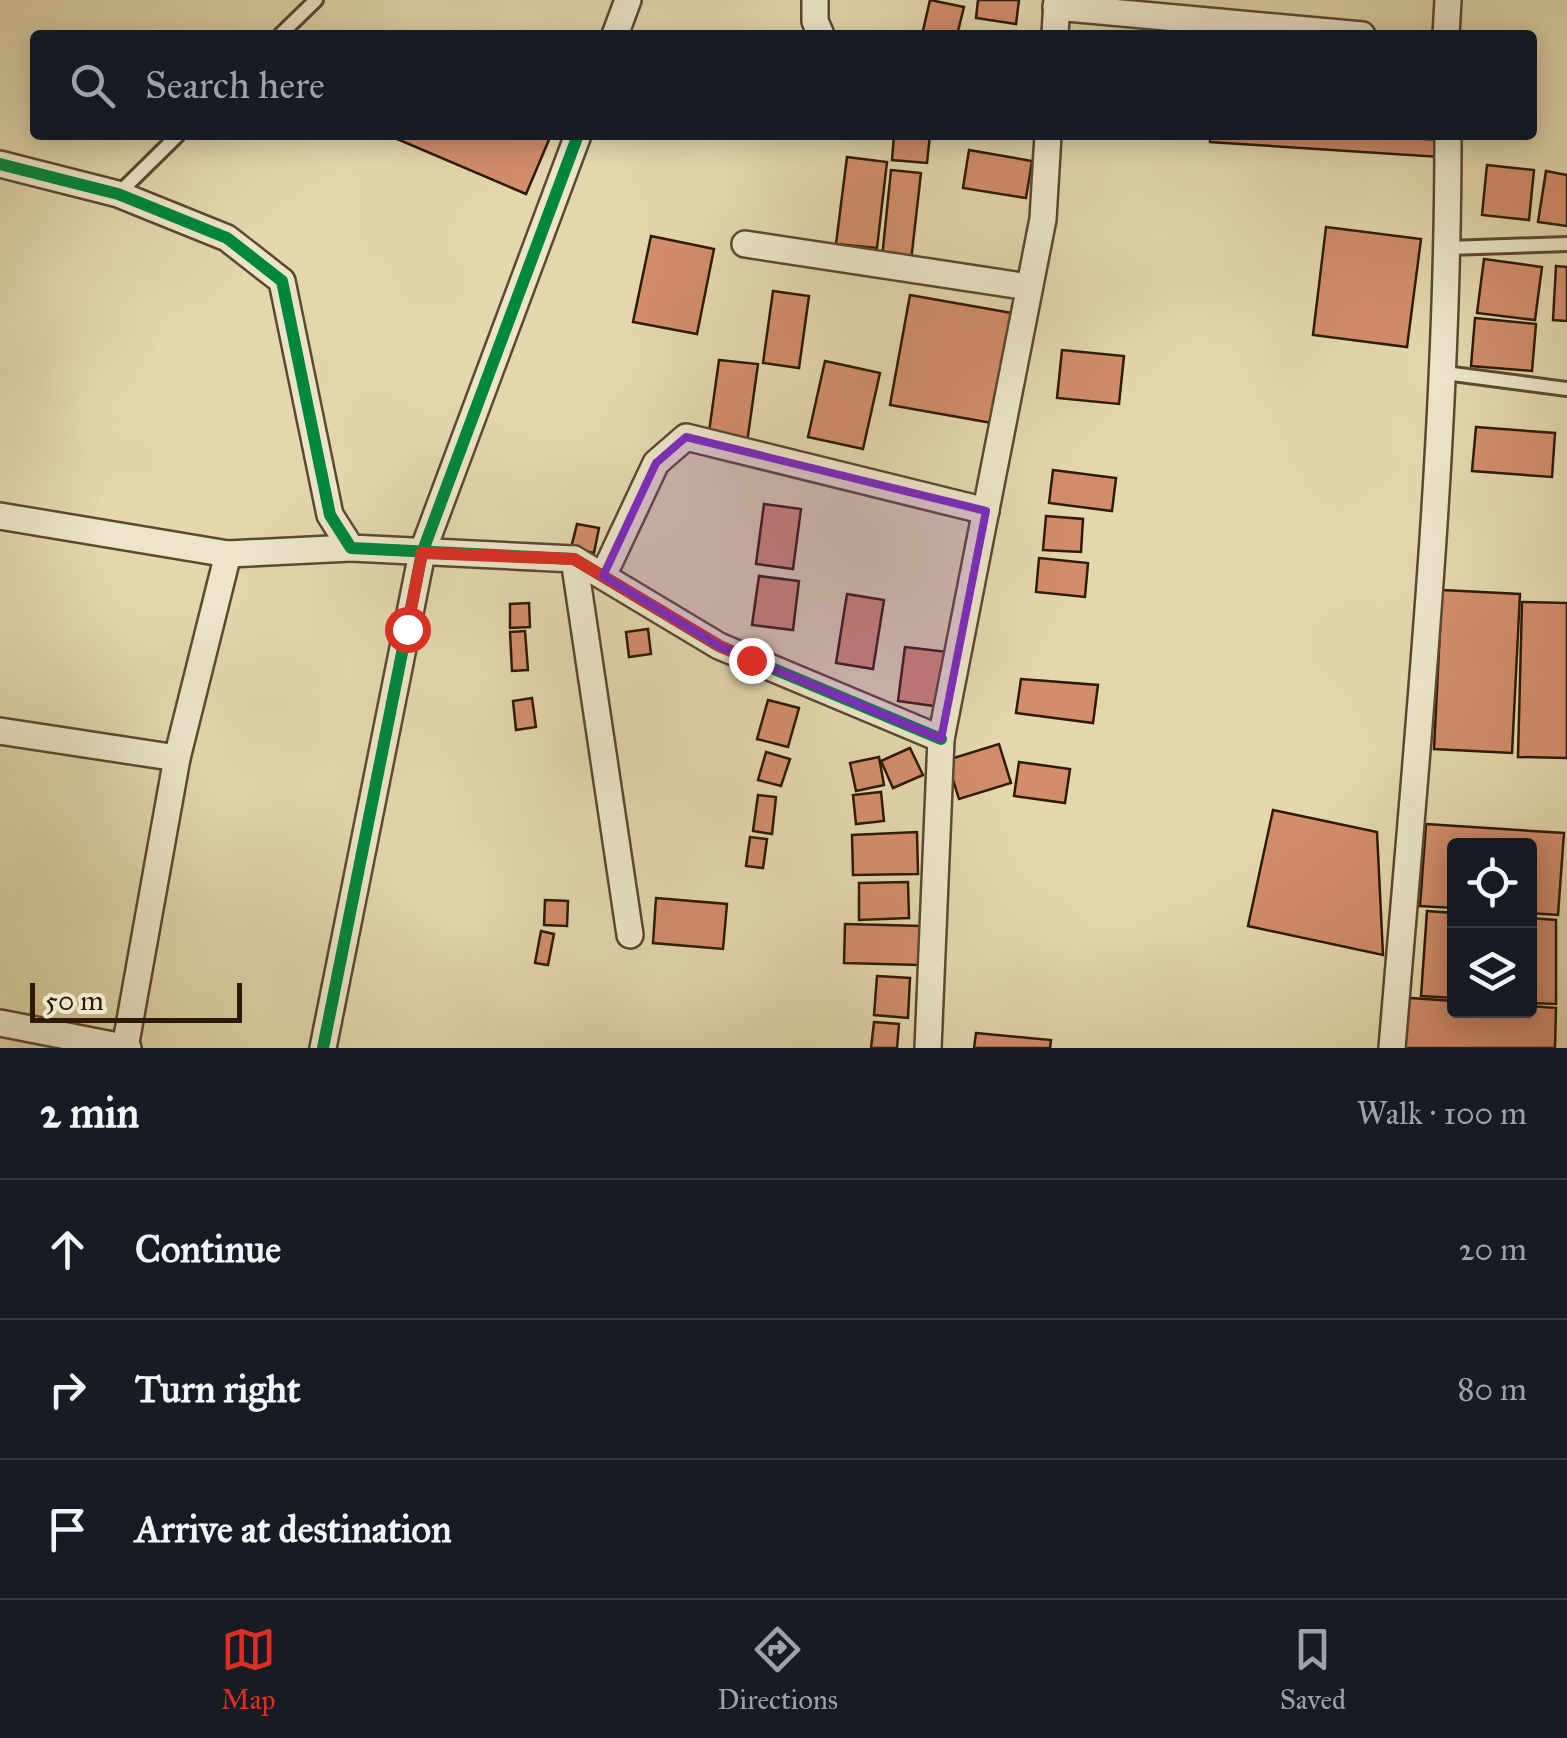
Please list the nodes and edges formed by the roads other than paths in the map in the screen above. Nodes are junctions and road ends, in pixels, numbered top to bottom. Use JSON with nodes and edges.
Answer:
{"nodes":[{"id":1,"x":316,"y":0,"type":"edge"},
{"id":2,"x":628,"y":0,"type":"edge"},
{"id":3,"x":815,"y":0,"type":"edge"},
{"id":4,"x":1448,"y":0,"type":"edge"},
{"id":5,"x":1056,"y":3,"type":"edge"},
{"id":6,"x":285,"y":30,"type":"edge"},
{"id":7,"x":617,"y":30,"type":"edge"},
{"id":8,"x":819,"y":30,"type":"edge"},
{"id":9,"x":1054,"y":30,"type":"edge"},
{"id":10,"x":1314,"y":30,"type":"edge"},
{"id":11,"x":1446,"y":30,"type":"edge"},
{"id":12,"x":173,"y":140,"type":"edge"},
{"id":13,"x":576,"y":140,"type":"edge"},
{"id":14,"x":1048,"y":140,"type":"edge"},
{"id":15,"x":1448,"y":140,"type":"edge"},
{"id":16,"x":0,"y":164,"type":"edge"},
{"id":17,"x":118,"y":194,"type":"junction"},
{"id":18,"x":745,"y":244,"type":"dead end"},
{"id":19,"x":1567,"y":244,"type":"edge"},
{"id":20,"x":1448,"y":248,"type":"junction"},
{"id":21,"x":1030,"y":287,"type":"junction"},
{"id":22,"x":1445,"y":373,"type":"junction"},
{"id":23,"x":1567,"y":389,"type":"edge"},
{"id":24,"x":986,"y":511,"type":"junction"},
{"id":25,"x":0,"y":516,"type":"edge"},
{"id":26,"x":351,"y":548,"type":"junction"},
{"id":27,"x":422,"y":553,"type":"junction"},
{"id":28,"x":228,"y":554,"type":"junction"},
{"id":29,"x":574,"y":559,"type":"junction"},
{"id":30,"x":603,"y":576,"type":"junction"},
{"id":31,"x":0,"y":731,"type":"edge"},
{"id":32,"x":941,"y":739,"type":"junction"},
{"id":33,"x":177,"y":758,"type":"junction"},
{"id":34,"x":630,"y":935,"type":"dead end"},
{"id":35,"x":0,"y":1023,"type":"edge"},
{"id":36,"x":127,"y":1048,"type":"edge"},
{"id":37,"x":323,"y":1048,"type":"edge"},
{"id":38,"x":928,"y":1048,"type":"edge"},
{"id":39,"x":1392,"y":1048,"type":"edge"}],
"edges":[{"from":1,"to":6,"type":"lane"},
{"from":2,"to":7,"type":"street"},
{"from":3,"to":8,"type":"street"},
{"from":4,"to":11,"type":"street"},
{"from":5,"to":9,"type":"street"},
{"from":5,"to":10,"type":"street"},
{"from":12,"to":17,"type":"lane"},
{"from":13,"to":27,"type":"street"},
{"from":14,"to":21,"type":"street"},
{"from":15,"to":20,"type":"street"},
{"from":16,"to":17,"type":"street"},
{"from":17,"to":26,"type":"street"},
{"from":18,"to":21,"type":"street"},
{"from":19,"to":20,"type":"lane"},
{"from":20,"to":22,"type":"street"},
{"from":21,"to":24,"type":"street"},
{"from":22,"to":23,"type":"lane"},
{"from":22,"to":39,"type":"street"},
{"from":24,"to":30,"type":"street"},
{"from":24,"to":32,"type":"street"},
{"from":25,"to":28,"type":"street"},
{"from":26,"to":27,"type":"street"},
{"from":26,"to":28,"type":"street"},
{"from":27,"to":29,"type":"street"},
{"from":27,"to":37,"type":"street"},
{"from":28,"to":33,"type":"street"},
{"from":29,"to":30,"type":"street"},
{"from":29,"to":34,"type":"street"},
{"from":30,"to":32,"type":"street"},
{"from":31,"to":33,"type":"street"},
{"from":32,"to":38,"type":"street"},
{"from":33,"to":36,"type":"street"},
{"from":35,"to":36,"type":"street"}]}
